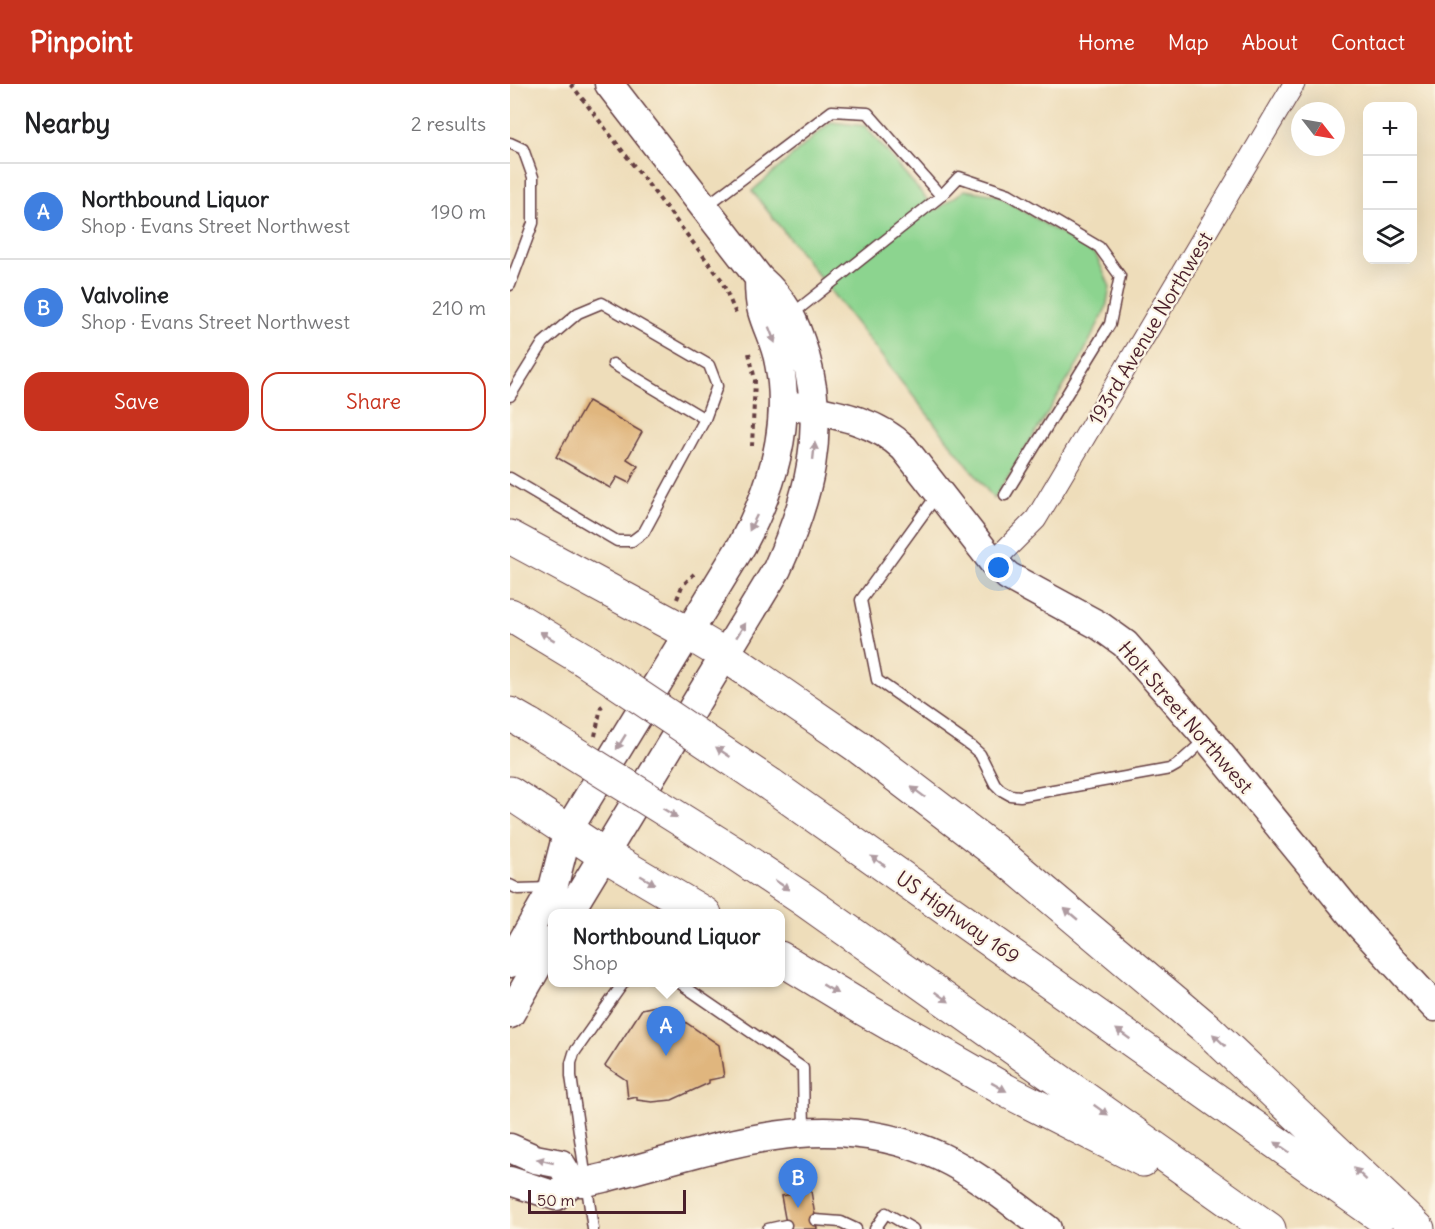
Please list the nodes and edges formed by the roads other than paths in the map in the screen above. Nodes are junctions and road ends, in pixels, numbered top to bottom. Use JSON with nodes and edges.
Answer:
{"nodes":[{"id":1,"x":609,"y":84,"type":"edge"},
{"id":2,"x":1294,"y":84,"type":"edge"},
{"id":3,"x":510,"y":143,"type":"edge"},
{"id":4,"x":940,"y":196,"type":"junction"},
{"id":5,"x":704,"y":208,"type":"junction"},
{"id":6,"x":759,"y":278,"type":"junction"},
{"id":7,"x":510,"y":285,"type":"edge"},
{"id":8,"x":790,"y":316,"type":"junction"},
{"id":9,"x":613,"y":364,"type":"dead end"},
{"id":10,"x":510,"y":396,"type":"edge"},
{"id":11,"x":784,"y":404,"type":"junction"},
{"id":12,"x":816,"y":411,"type":"junction"},
{"id":13,"x":705,"y":419,"type":"junction"},
{"id":14,"x":510,"y":478,"type":"edge"},
{"id":15,"x":939,"y":492,"type":"junction"},
{"id":16,"x":1005,"y":495,"type":"dead end"},
{"id":17,"x":510,"y":537,"type":"edge"},
{"id":18,"x":993,"y":562,"type":"junction"},
{"id":19,"x":510,"y":615,"type":"edge"},
{"id":20,"x":688,"y":633,"type":"junction"},
{"id":21,"x":725,"y":655,"type":"junction"},
{"id":22,"x":520,"y":720,"type":"edge"},
{"id":23,"x":1207,"y":738,"type":"junction"},
{"id":24,"x":510,"y":792,"type":"edge"},
{"id":25,"x":568,"y":831,"type":"junction"},
{"id":26,"x":603,"y":854,"type":"junction"},
{"id":27,"x":510,"y":885,"type":"edge"},
{"id":28,"x":553,"y":888,"type":"junction"},
{"id":29,"x":571,"y":909,"type":"edge"},
{"id":30,"x":696,"y":909,"type":"edge"},
{"id":31,"x":548,"y":949,"type":"edge"},
{"id":32,"x":785,"y":961,"type":"edge"},
{"id":33,"x":510,"y":963,"type":"edge"},
{"id":34,"x":620,"y":987,"type":"edge"},
{"id":35,"x":685,"y":987,"type":"edge"},
{"id":36,"x":1435,"y":1007,"type":"edge"},
{"id":37,"x":510,"y":1014,"type":"edge"},
{"id":38,"x":804,"y":1133,"type":"junction"},
{"id":39,"x":510,"y":1148,"type":"edge"},
{"id":40,"x":510,"y":1181,"type":"edge"},
{"id":41,"x":579,"y":1182,"type":"junction"},
{"id":42,"x":1241,"y":1209,"type":"junction"},
{"id":43,"x":815,"y":1220,"type":"dead end"},
{"id":44,"x":786,"y":1225,"type":"dead end"},
{"id":45,"x":593,"y":1229,"type":"edge"},
{"id":46,"x":768,"y":1229,"type":"edge"},
{"id":47,"x":856,"y":1229,"type":"edge"},
{"id":48,"x":875,"y":1229,"type":"edge"},
{"id":49,"x":913,"y":1229,"type":"edge"},
{"id":50,"x":1047,"y":1229,"type":"edge"},
{"id":51,"x":1269,"y":1229,"type":"edge"},
{"id":52,"x":1398,"y":1229,"type":"edge"},
{"id":53,"x":1418,"y":1229,"type":"edge"}],
"edges":[{"from":1,"to":5,"type":"street"},
{"from":2,"to":18,"type":"street","name":"193rd Avenue Northwest"},
{"from":3,"to":7,"type":"lane"},
{"from":4,"to":5,"type":"lane"},
{"from":4,"to":8,"type":"lane"},
{"from":4,"to":16,"type":"lane"},
{"from":5,"to":6,"type":"street"},
{"from":6,"to":8,"type":"street"},
{"from":6,"to":11,"type":"street","one_way":true},
{"from":8,"to":12,"type":"street"},
{"from":9,"to":13,"type":"lane"},
{"from":10,"to":13,"type":"lane"},
{"from":11,"to":12,"type":"street","name":"Holt Street Northwest"},
{"from":11,"to":20,"type":"street","one_way":true},
{"from":12,"to":15,"type":"street","name":"Holt Street Northwest"},
{"from":21,"to":12,"type":"street","one_way":true},
{"from":13,"to":14,"type":"lane"},
{"from":15,"to":18,"type":"street","name":"Holt Street Northwest"},
{"from":15,"to":23,"type":"lane"},
{"from":17,"to":20,"type":"highway"},
{"from":18,"to":23,"type":"street","name":"Holt Street Northwest"},
{"from":52,"to":19,"type":"highway","name":"US Highway 169","one_way":true,"bridge":true},
{"from":20,"to":21,"type":"highway"},
{"from":20,"to":25,"type":"street","one_way":true},
{"from":21,"to":26,"type":"street"},
{"from":53,"to":21,"type":"highway","one_way":true},
{"from":22,"to":42,"type":"highway","one_way":true,"bridge":true},
{"from":23,"to":36,"type":"street","name":"Holt Street Northwest"},
{"from":24,"to":25,"type":"highway"},
{"from":25,"to":26,"type":"highway"},
{"from":25,"to":28,"type":"street"},
{"from":26,"to":29,"type":"street"},
{"from":26,"to":30,"type":"highway","one_way":true},
{"from":27,"to":28,"type":"lane"},
{"from":28,"to":33,"type":"street"},
{"from":31,"to":37,"type":"street"},
{"from":32,"to":42,"type":"highway","one_way":true},
{"from":34,"to":41,"type":"lane"},
{"from":35,"to":38,"type":"lane"},
{"from":38,"to":41,"type":"street"},
{"from":38,"to":50,"type":"street"},
{"from":41,"to":39,"type":"street","one_way":true},
{"from":40,"to":41,"type":"street"},
{"from":41,"to":45,"type":"lane"},
{"from":42,"to":51,"type":"highway"},
{"from":43,"to":47,"type":"lane"},
{"from":44,"to":46,"type":"lane"},
{"from":48,"to":49,"type":"lane"}]}
